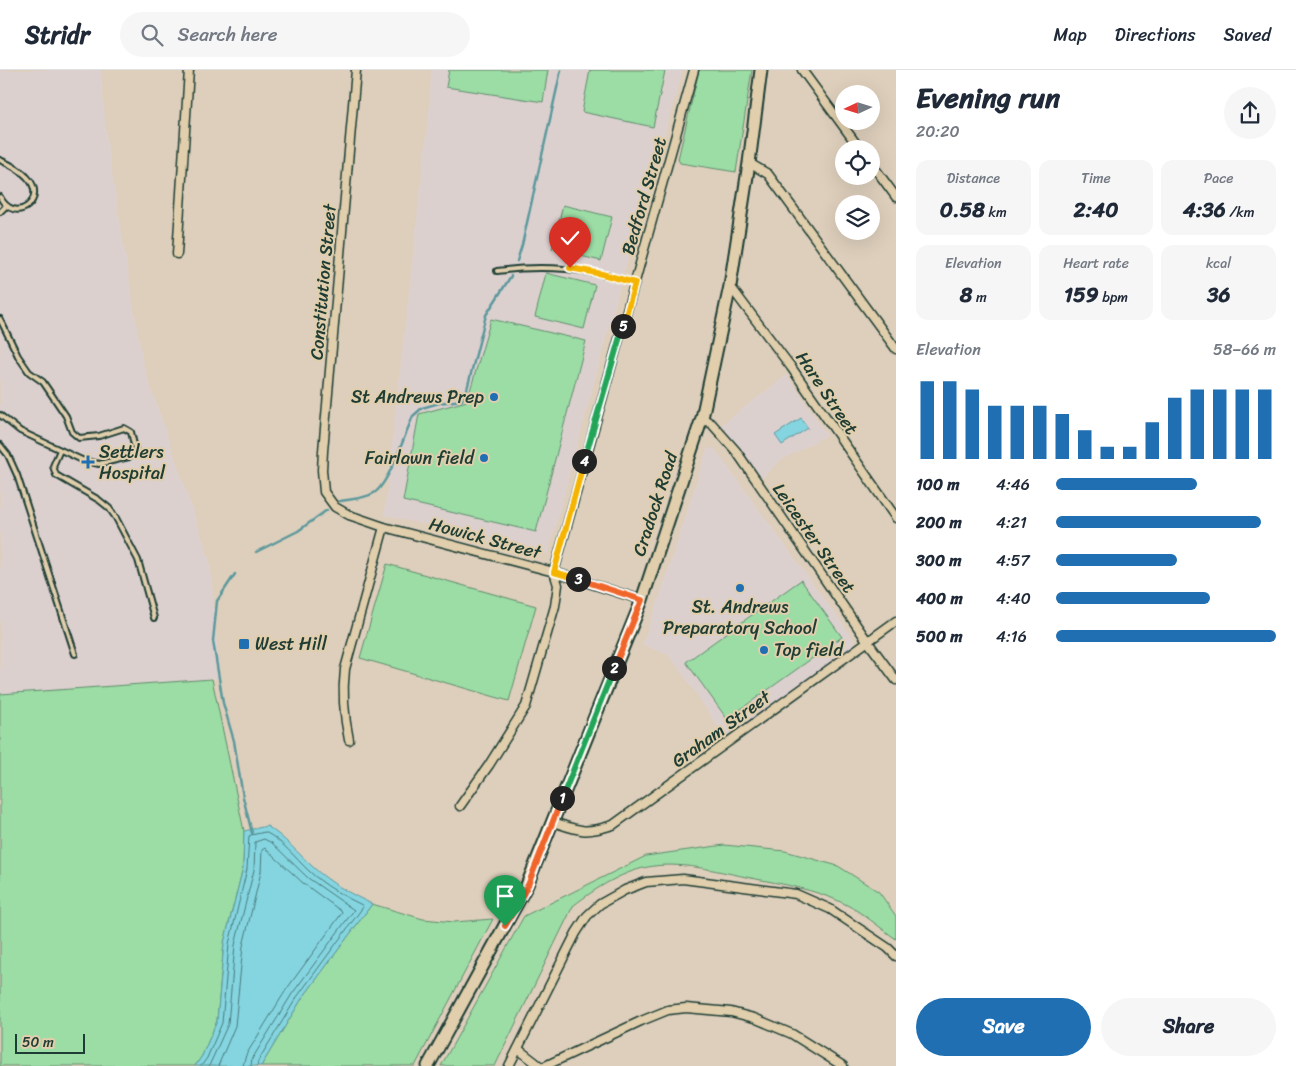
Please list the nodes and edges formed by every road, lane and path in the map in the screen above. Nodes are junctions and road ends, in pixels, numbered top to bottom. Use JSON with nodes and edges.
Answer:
{"nodes":[{"id":1,"x":189,"y":70,"type":"edge"},
{"id":2,"x":356,"y":70,"type":"edge"},
{"id":3,"x":694,"y":70,"type":"edge"},
{"id":4,"x":762,"y":70,"type":"edge"},
{"id":5,"x":802,"y":70,"type":"edge"},
{"id":6,"x":853,"y":140,"type":"edge"},
{"id":7,"x":0,"y":160,"type":"edge"},
{"id":8,"x":750,"y":163,"type":"junction"},
{"id":9,"x":880,"y":175,"type":"edge"},
{"id":10,"x":0,"y":197,"type":"edge"},
{"id":11,"x":896,"y":197,"type":"edge"},
{"id":12,"x":6,"y":206,"type":"junction"},
{"id":13,"x":0,"y":212,"type":"edge"},
{"id":14,"x":177,"y":254,"type":"dead end"},
{"id":15,"x":497,"y":271,"type":"dead end"},
{"id":16,"x":635,"y":283,"type":"junction"},
{"id":17,"x":730,"y":286,"type":"junction"},
{"id":18,"x":0,"y":319,"type":"edge"},
{"id":19,"x":896,"y":349,"type":"edge"},
{"id":20,"x":0,"y":415,"type":"edge"},
{"id":21,"x":702,"y":418,"type":"junction"},
{"id":22,"x":0,"y":446,"type":"edge"},
{"id":23,"x":60,"y":450,"type":"junction"},
{"id":24,"x":326,"y":496,"type":"joint"},
{"id":25,"x":896,"y":518,"type":"edge"},
{"id":26,"x":384,"y":527,"type":"junction"},
{"id":27,"x":554,"y":572,"type":"junction"},
{"id":28,"x":642,"y":600,"type":"junction"},
{"id":29,"x":154,"y":618,"type":"dead end"},
{"id":30,"x":896,"y":621,"type":"edge"},
{"id":31,"x":868,"y":642,"type":"junction"},
{"id":32,"x":76,"y":654,"type":"dead end"},
{"id":33,"x":896,"y":680,"type":"edge"},
{"id":34,"x":350,"y":740,"type":"dead end"},
{"id":35,"x":460,"y":806,"type":"dead end"},
{"id":36,"x":553,"y":822,"type":"junction"},
{"id":37,"x":896,"y":956,"type":"edge"},
{"id":38,"x":518,"y":1049,"type":"junction"},
{"id":39,"x":428,"y":1066,"type":"edge"},
{"id":40,"x":509,"y":1066,"type":"edge"},
{"id":41,"x":540,"y":1066,"type":"edge"},
{"id":42,"x":545,"y":1066,"type":"edge"},
{"id":43,"x":843,"y":1066,"type":"edge"}],
"edges":[{"from":1,"to":14,"type":"street"},
{"from":2,"to":24,"type":"street","name":"Constitution Street"},
{"from":3,"to":16,"type":"street","name":"Bedford Street"},
{"from":4,"to":8,"type":"main road","name":"Cradock Road"},
{"from":5,"to":6,"type":"street"},
{"from":7,"to":12,"type":"lane"},
{"from":8,"to":17,"type":"main road","name":"Cradock Road"},
{"from":8,"to":19,"type":"street"},
{"from":9,"to":11,"type":"street"},
{"from":10,"to":12,"type":"lane"},
{"from":12,"to":13,"type":"lane"},
{"from":15,"to":16,"type":"lane"},
{"from":16,"to":27,"type":"street","name":"Bedford Street"},
{"from":17,"to":21,"type":"main road","name":"Cradock Road"},
{"from":17,"to":25,"type":"street","name":"Hare Street"},
{"from":18,"to":23,"type":"lane"},
{"from":20,"to":23,"type":"lane"},
{"from":21,"to":28,"type":"main road","name":"Cradock Road"},
{"from":21,"to":31,"type":"street","name":"Leicester Street"},
{"from":22,"to":32,"type":"lane"},
{"from":23,"to":29,"type":"lane"},
{"from":24,"to":26,"type":"street","name":"Howick Street"},
{"from":26,"to":27,"type":"street","name":"Howick Street"},
{"from":26,"to":34,"type":"street"},
{"from":27,"to":28,"type":"street","name":"Howick Street"},
{"from":27,"to":35,"type":"street","name":"Bedford Street"},
{"from":28,"to":36,"type":"main road","name":"Cradock Road"},
{"from":30,"to":31,"type":"street","name":"Graham Street"},
{"from":31,"to":33,"type":"street","name":"Leicester Street"},
{"from":31,"to":36,"type":"street","name":"Graham Street"},
{"from":36,"to":39,"type":"main road","name":"Cradock Road"},
{"from":37,"to":38,"type":"street"},
{"from":38,"to":40,"type":"street"},
{"from":38,"to":41,"type":"street"},
{"from":42,"to":43,"type":"street"}]}
